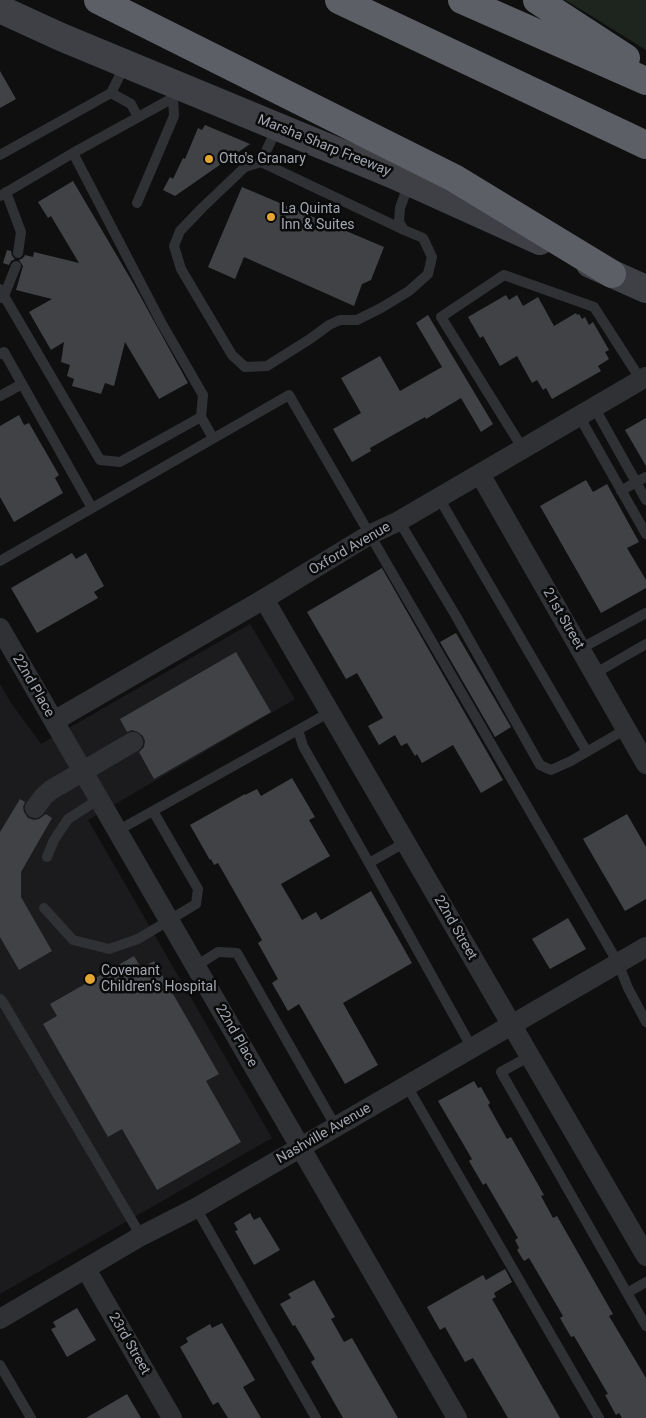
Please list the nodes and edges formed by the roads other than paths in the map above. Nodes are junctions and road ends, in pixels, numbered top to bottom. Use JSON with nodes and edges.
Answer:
{"nodes":[{"id":1,"x":98,"y":0,"type":"edge"},
{"id":2,"x":340,"y":0,"type":"edge"},
{"id":3,"x":462,"y":0,"type":"edge"},
{"id":4,"x":537,"y":0,"type":"edge"},
{"id":5,"x":0,"y":9,"type":"edge"},
{"id":6,"x":126,"y":64,"type":"junction"},
{"id":7,"x":646,"y":72,"type":"edge"},
{"id":8,"x":646,"y":81,"type":"edge"},
{"id":9,"x":175,"y":92,"type":"junction"},
{"id":10,"x":111,"y":93,"type":"junction"},
{"id":11,"x":138,"y":117,"type":"junction"},
{"id":12,"x":278,"y":127,"type":"junction"},
{"id":13,"x":646,"y":145,"type":"edge"},
{"id":14,"x":73,"y":153,"type":"junction"},
{"id":15,"x":0,"y":155,"type":"edge"},
{"id":16,"x":261,"y":162,"type":"junction"},
{"id":17,"x":409,"y":182,"type":"junction"},
{"id":18,"x":3,"y":194,"type":"edge"},
{"id":19,"x":137,"y":202,"type":"dead end"},
{"id":20,"x":404,"y":230,"type":"junction"},
{"id":21,"x":18,"y":253,"type":"dead end"},
{"id":22,"x":16,"y":266,"type":"dead end"},
{"id":23,"x":612,"y":274,"type":"junction"},
{"id":24,"x":646,"y":289,"type":"edge"},
{"id":25,"x":1,"y":294,"type":"edge"},
{"id":26,"x":0,"y":354,"type":"edge"},
{"id":27,"x":644,"y":379,"type":"edge"},
{"id":28,"x":22,"y":384,"type":"junction"},
{"id":29,"x":0,"y":396,"type":"edge"},
{"id":30,"x":587,"y":412,"type":"junction"},
{"id":31,"x":201,"y":416,"type":"junction"},
{"id":32,"x":213,"y":438,"type":"junction"},
{"id":33,"x":523,"y":449,"type":"junction"},
{"id":34,"x":480,"y":474,"type":"junction"},
{"id":35,"x":646,"y":477,"type":"edge"},
{"id":36,"x":636,"y":482,"type":"junction"},
{"id":37,"x":621,"y":491,"type":"junction"},
{"id":38,"x":439,"y":498,"type":"junction"},
{"id":39,"x":646,"y":500,"type":"edge"},
{"id":40,"x":92,"y":508,"type":"junction"},
{"id":41,"x":399,"y":521,"type":"junction"},
{"id":42,"x":646,"y":534,"type":"edge"},
{"id":43,"x":369,"y":535,"type":"junction"},
{"id":44,"x":0,"y":548,"type":"edge"},
{"id":45,"x":3,"y":559,"type":"edge"},
{"id":46,"x":264,"y":599,"type":"junction"},
{"id":47,"x":646,"y":613,"type":"edge"},
{"id":48,"x":0,"y":628,"type":"edge"},
{"id":49,"x":646,"y":644,"type":"edge"},
{"id":50,"x":580,"y":649,"type":"junction"},
{"id":51,"x":594,"y":674,"type":"junction"},
{"id":52,"x":330,"y":712,"type":"junction"},
{"id":53,"x":54,"y":721,"type":"junction"},
{"id":54,"x":626,"y":729,"type":"junction"},
{"id":55,"x":298,"y":730,"type":"junction"},
{"id":56,"x":133,"y":742,"type":"dead end"},
{"id":57,"x":587,"y":752,"type":"junction"},
{"id":58,"x":646,"y":764,"type":"edge"},
{"id":59,"x":99,"y":798,"type":"junction"},
{"id":60,"x":35,"y":808,"type":"dead end"},
{"id":61,"x":153,"y":811,"type":"junction"},
{"id":62,"x":117,"y":831,"type":"junction"},
{"id":63,"x":406,"y":842,"type":"junction"},
{"id":64,"x":46,"y":857,"type":"dead end"},
{"id":65,"x":369,"y":863,"type":"junction"},
{"id":66,"x":44,"y":908,"type":"dead end"},
{"id":67,"x":168,"y":919,"type":"junction"},
{"id":68,"x":646,"y":947,"type":"edge"},
{"id":69,"x":618,"y":964,"type":"junction"},
{"id":70,"x":196,"y":966,"type":"junction"},
{"id":71,"x":0,"y":999,"type":"edge"},
{"id":72,"x":646,"y":1022,"type":"edge"},
{"id":73,"x":512,"y":1025,"type":"junction"},
{"id":74,"x":472,"y":1048,"type":"junction"},
{"id":75,"x":530,"y":1056,"type":"junction"},
{"id":76,"x":406,"y":1086,"type":"junction"},
{"id":77,"x":336,"y":1127,"type":"junction"},
{"id":78,"x":301,"y":1148,"type":"junction"},
{"id":79,"x":196,"y":1208,"type":"junction"},
{"id":80,"x":141,"y":1236,"type":"junction"},
{"id":81,"x":646,"y":1256,"type":"edge"},
{"id":82,"x":86,"y":1269,"type":"junction"},
{"id":83,"x":646,"y":1282,"type":"edge"},
{"id":84,"x":627,"y":1293,"type":"junction"},
{"id":85,"x":0,"y":1318,"type":"edge"},
{"id":86,"x":646,"y":1326,"type":"edge"},
{"id":87,"x":0,"y":1365,"type":"edge"},
{"id":88,"x":31,"y":1418,"type":"edge"},
{"id":89,"x":172,"y":1418,"type":"edge"},
{"id":90,"x":316,"y":1418,"type":"edge"},
{"id":91,"x":457,"y":1418,"type":"edge"},
{"id":92,"x":599,"y":1418,"type":"edge"}],
"edges":[{"from":1,"to":23,"type":"highway"},
{"from":2,"to":13,"type":"highway"},
{"from":3,"to":8,"type":"highway"},
{"from":4,"to":7,"type":"highway"},
{"from":5,"to":6,"type":"main road","name":"Marsha Sharp Freeway"},
{"from":6,"to":9,"type":"main road","name":"Marsha Sharp Freeway"},
{"from":6,"to":10,"type":"lane"},
{"from":9,"to":11,"type":"lane"},
{"from":9,"to":12,"type":"main road","name":"Marsha Sharp Freeway"},
{"from":9,"to":19,"type":"lane"},
{"from":10,"to":11,"type":"lane"},
{"from":10,"to":15,"type":"lane"},
{"from":11,"to":14,"type":"lane"},
{"from":12,"to":16,"type":"lane"},
{"from":12,"to":17,"type":"main road","name":"Marsha Sharp Freeway"},
{"from":14,"to":18,"type":"lane"},
{"from":14,"to":31,"type":"lane"},
{"from":16,"to":20,"type":"lane"},
{"from":16,"to":20,"type":"lane"},
{"from":17,"to":20,"type":"lane"},
{"from":17,"to":23,"type":"main road","name":"Marsha Sharp Freeway"},
{"from":18,"to":21,"type":"lane"},
{"from":22,"to":25,"type":"lane"},
{"from":23,"to":24,"type":"main road","name":"Marsha Sharp Freeway"},
{"from":25,"to":31,"type":"lane"},
{"from":26,"to":28,"type":"lane"},
{"from":27,"to":30,"type":"street","name":"Oxford Avenue"},
{"from":27,"to":33,"type":"lane"},
{"from":28,"to":29,"type":"lane"},
{"from":28,"to":40,"type":"lane"},
{"from":30,"to":33,"type":"street","name":"Oxford Avenue"},
{"from":30,"to":36,"type":"lane"},
{"from":30,"to":37,"type":"lane"},
{"from":31,"to":32,"type":"lane"},
{"from":32,"to":40,"type":"lane"},
{"from":32,"to":43,"type":"lane"},
{"from":33,"to":34,"type":"street","name":"Oxford Avenue"},
{"from":34,"to":38,"type":"street","name":"Oxford Avenue"},
{"from":34,"to":50,"type":"street","name":"21st Street"},
{"from":35,"to":36,"type":"lane"},
{"from":36,"to":37,"type":"lane"},
{"from":36,"to":39,"type":"lane"},
{"from":37,"to":42,"type":"lane"},
{"from":38,"to":41,"type":"street","name":"Oxford Avenue"},
{"from":38,"to":57,"type":"lane"},
{"from":40,"to":45,"type":"lane"},
{"from":41,"to":43,"type":"street","name":"Oxford Avenue"},
{"from":41,"to":57,"type":"lane"},
{"from":43,"to":46,"type":"street","name":"Oxford Avenue"},
{"from":43,"to":69,"type":"lane"},
{"from":44,"to":45,"type":"lane"},
{"from":46,"to":52,"type":"street","name":"22nd Street"},
{"from":46,"to":53,"type":"street","name":"Oxford Avenue"},
{"from":47,"to":50,"type":"lane"},
{"from":48,"to":53,"type":"street","name":"22nd Place"},
{"from":49,"to":51,"type":"lane"},
{"from":50,"to":51,"type":"street","name":"21st Street"},
{"from":51,"to":54,"type":"street","name":"21st Street"},
{"from":52,"to":55,"type":"lane"},
{"from":52,"to":63,"type":"street","name":"22nd Street"},
{"from":53,"to":59,"type":"street","name":"22nd Place"},
{"from":54,"to":57,"type":"lane"},
{"from":54,"to":58,"type":"street","name":"21st Street"},
{"from":55,"to":61,"type":"lane"},
{"from":55,"to":65,"type":"lane"},
{"from":56,"to":60,"type":"street"},
{"from":59,"to":62,"type":"street","name":"22nd Place"},
{"from":59,"to":64,"type":"lane"},
{"from":61,"to":62,"type":"lane"},
{"from":61,"to":67,"type":"lane"},
{"from":62,"to":67,"type":"street","name":"22nd Place"},
{"from":63,"to":65,"type":"lane"},
{"from":63,"to":73,"type":"street","name":"22nd Street"},
{"from":65,"to":74,"type":"lane"},
{"from":66,"to":67,"type":"lane"},
{"from":67,"to":70,"type":"street","name":"22nd Place"},
{"from":68,"to":69,"type":"street","name":"Nashville Avenue"},
{"from":69,"to":72,"type":"lane"},
{"from":69,"to":73,"type":"street","name":"Nashville Avenue"},
{"from":70,"to":77,"type":"lane"},
{"from":70,"to":78,"type":"street","name":"22nd Place"},
{"from":71,"to":80,"type":"lane"},
{"from":73,"to":74,"type":"street","name":"Nashville Avenue"},
{"from":73,"to":75,"type":"street","name":"22nd Street"},
{"from":74,"to":76,"type":"street","name":"Nashville Avenue"},
{"from":75,"to":81,"type":"street","name":"22nd Street"},
{"from":75,"to":84,"type":"lane"},
{"from":76,"to":77,"type":"street","name":"Nashville Avenue"},
{"from":76,"to":92,"type":"lane"},
{"from":77,"to":78,"type":"street","name":"Nashville Avenue"},
{"from":78,"to":79,"type":"street","name":"Nashville Avenue"},
{"from":78,"to":91,"type":"street","name":"22nd Place"},
{"from":79,"to":80,"type":"street","name":"Nashville Avenue"},
{"from":79,"to":90,"type":"lane"},
{"from":80,"to":82,"type":"street","name":"Nashville Avenue"},
{"from":82,"to":85,"type":"street","name":"Nashville Avenue"},
{"from":82,"to":89,"type":"street","name":"23rd Street"},
{"from":83,"to":84,"type":"lane"},
{"from":84,"to":86,"type":"lane"},
{"from":87,"to":88,"type":"lane"}]}
